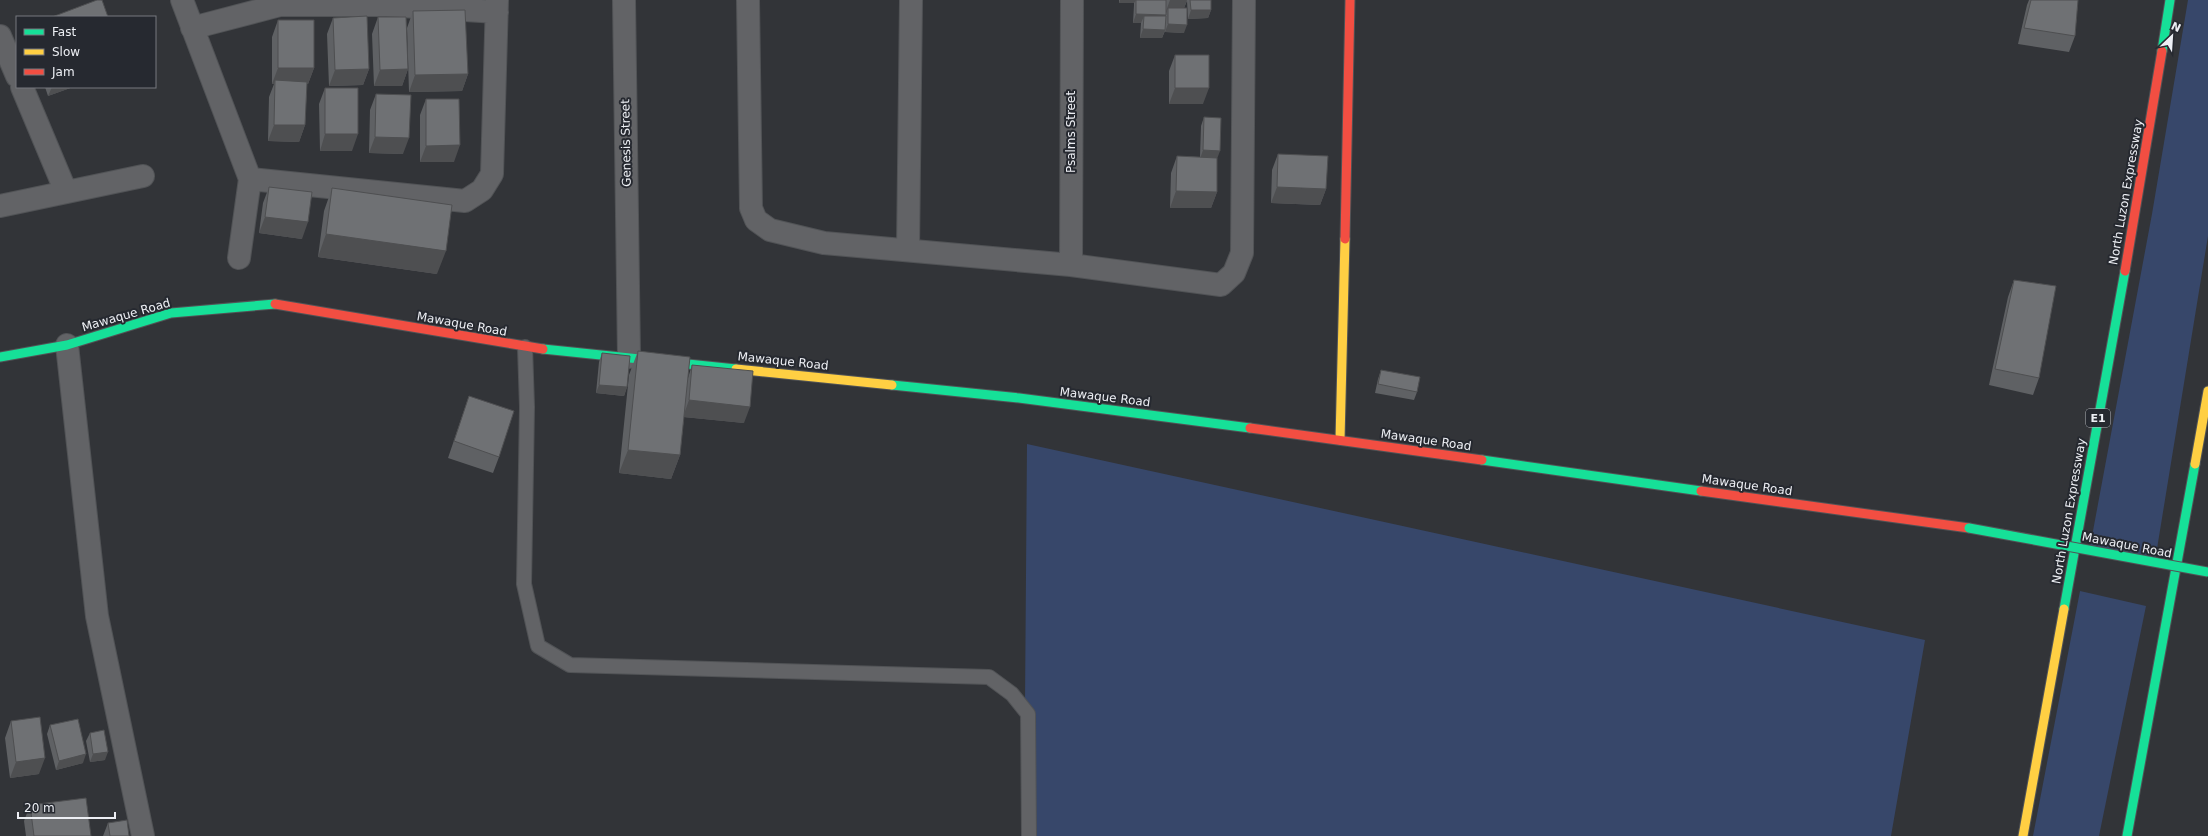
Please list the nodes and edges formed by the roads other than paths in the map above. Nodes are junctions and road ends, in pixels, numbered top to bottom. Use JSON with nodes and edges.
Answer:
{"nodes":[{"id":1,"x":182,"y":0,"type":"edge"},
{"id":2,"x":624,"y":0,"type":"edge"},
{"id":3,"x":748,"y":0,"type":"edge"},
{"id":4,"x":911,"y":0,"type":"edge"},
{"id":5,"x":1072,"y":0,"type":"edge"},
{"id":6,"x":1244,"y":0,"type":"edge"},
{"id":7,"x":1350,"y":0,"type":"edge"},
{"id":8,"x":2170,"y":0,"type":"edge"},
{"id":9,"x":497,"y":6,"type":"edge"},
{"id":10,"x":192,"y":28,"type":"junction"},
{"id":11,"x":0,"y":36,"type":"edge"},
{"id":12,"x":16,"y":74,"type":"edge"},
{"id":13,"x":22,"y":88,"type":"edge"},
{"id":14,"x":143,"y":176,"type":"dead end"},
{"id":15,"x":250,"y":178,"type":"junction"},
{"id":16,"x":66,"y":192,"type":"junction"},
{"id":17,"x":0,"y":206,"type":"edge"},
{"id":18,"x":908,"y":250,"type":"junction"},
{"id":19,"x":239,"y":258,"type":"dead end"},
{"id":20,"x":1070,"y":265,"type":"junction"},
{"id":21,"x":67,"y":345,"type":"junction"},
{"id":22,"x":525,"y":347,"type":"junction"},
{"id":23,"x":0,"y":357,"type":"edge"},
{"id":24,"x":629,"y":357,"type":"junction"},
{"id":25,"x":2208,"y":391,"type":"edge"},
{"id":26,"x":1340,"y":440,"type":"junction"},
{"id":27,"x":2208,"y":572,"type":"edge"},
{"id":28,"x":143,"y":836,"type":"edge"},
{"id":29,"x":1028,"y":836,"type":"edge"},
{"id":30,"x":2023,"y":836,"type":"edge"},
{"id":31,"x":2127,"y":836,"type":"edge"}],
"edges":[{"from":1,"to":10,"type":"street"},
{"from":2,"to":24,"type":"street","name":"Genesis Street"},
{"from":3,"to":18,"type":"street"},
{"from":4,"to":18,"type":"street"},
{"from":5,"to":20,"type":"street","name":"Psalms Street"},
{"from":6,"to":20,"type":"street"},
{"from":7,"to":26,"type":"main road"},
{"from":8,"to":30,"type":"main road","name":"North Luzon Expressway","number":"E1"},
{"from":9,"to":10,"type":"street"},
{"from":9,"to":15,"type":"street"},
{"from":10,"to":15,"type":"street"},
{"from":11,"to":12,"type":"street"},
{"from":13,"to":16,"type":"street"},
{"from":14,"to":16,"type":"street"},
{"from":15,"to":19,"type":"street"},
{"from":16,"to":17,"type":"street"},
{"from":18,"to":20,"type":"street"},
{"from":21,"to":22,"type":"main road","name":"Mawaque Road"},
{"from":21,"to":23,"type":"main road","name":"Mawaque Road"},
{"from":21,"to":28,"type":"street"},
{"from":22,"to":24,"type":"main road","name":"Mawaque Road"},
{"from":22,"to":29,"type":"lane"},
{"from":24,"to":26,"type":"main road","name":"Mawaque Road"},
{"from":25,"to":31,"type":"main road"},
{"from":26,"to":27,"type":"main road","name":"Mawaque Road","bridge":true}]}
